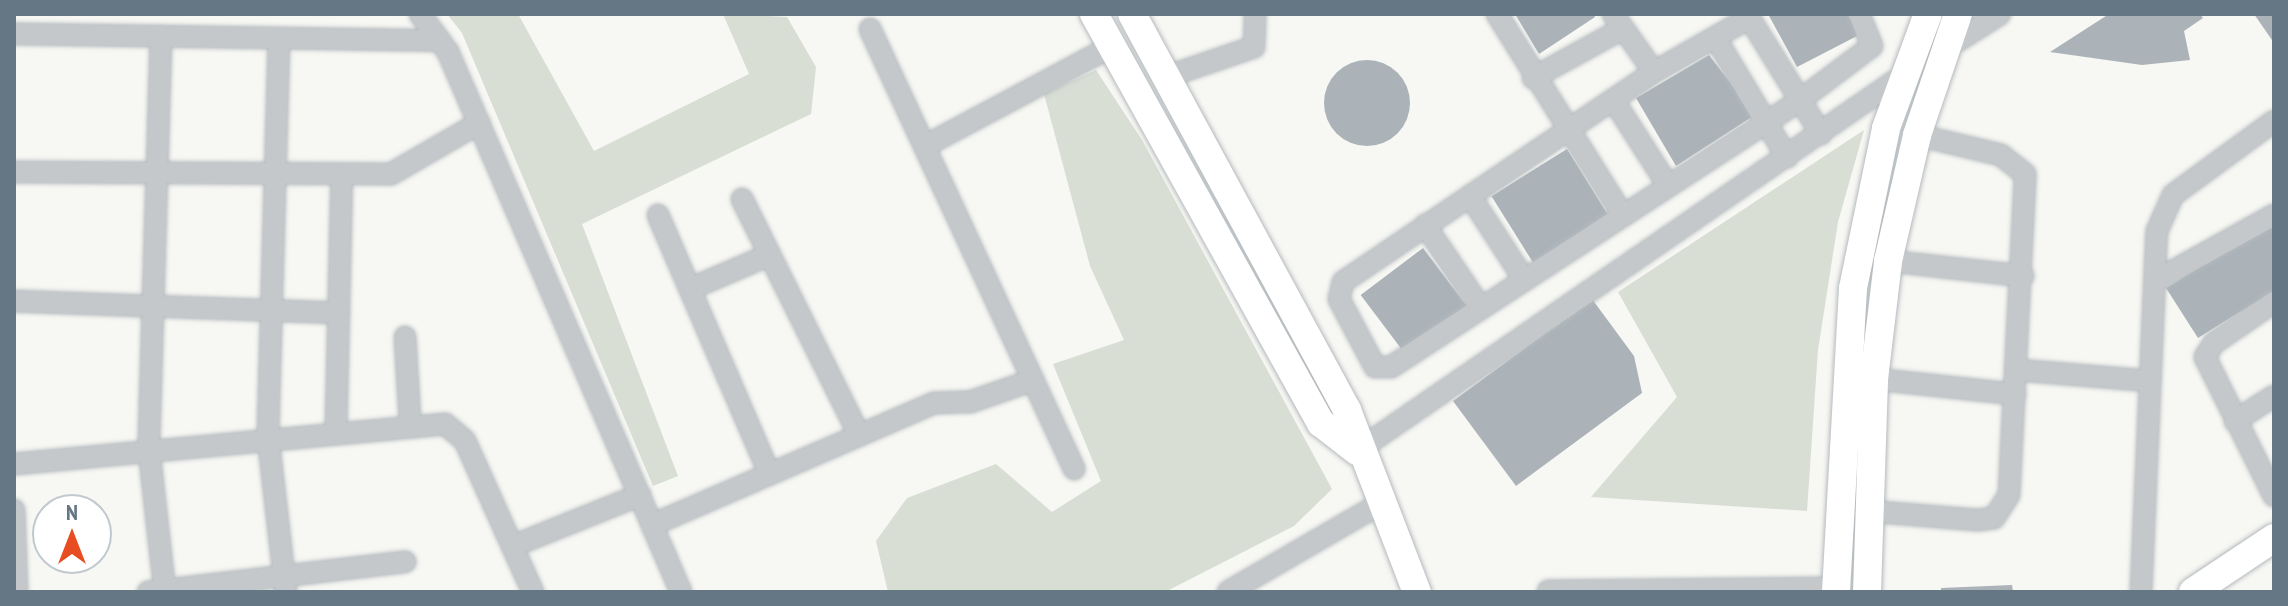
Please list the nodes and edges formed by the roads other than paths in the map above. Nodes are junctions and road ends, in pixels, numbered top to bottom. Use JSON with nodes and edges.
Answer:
{"nodes":[{"id":1,"x":420,"y":14,"type":"edge"},
{"id":2,"x":1094,"y":14,"type":"edge"},
{"id":3,"x":1132,"y":14,"type":"edge"},
{"id":4,"x":1255,"y":14,"type":"edge"},
{"id":5,"x":1497,"y":14,"type":"edge"},
{"id":6,"x":1859,"y":14,"type":"edge"},
{"id":7,"x":1928,"y":14,"type":"edge"},
{"id":8,"x":1958,"y":14,"type":"edge"},
{"id":9,"x":2000,"y":14,"type":"edge"},
{"id":10,"x":1748,"y":16,"type":"edge"},
{"id":11,"x":1618,"y":21,"type":"edge"},
{"id":12,"x":870,"y":29,"type":"dead end"},
{"id":13,"x":14,"y":34,"type":"edge"},
{"id":14,"x":161,"y":36,"type":"junction"},
{"id":15,"x":279,"y":38,"type":"junction"},
{"id":16,"x":1716,"y":39,"type":"junction"},
{"id":17,"x":440,"y":41,"type":"junction"},
{"id":18,"x":1112,"y":46,"type":"junction"},
{"id":19,"x":1948,"y":47,"type":"junction"},
{"id":20,"x":1654,"y":72,"type":"junction"},
{"id":21,"x":1907,"y":73,"type":"junction"},
{"id":22,"x":1166,"y":77,"type":"junction"},
{"id":23,"x":1533,"y":78,"type":"junction"},
{"id":24,"x":1614,"y":101,"type":"junction"},
{"id":25,"x":1799,"y":101,"type":"junction"},
{"id":26,"x":2274,"y":121,"type":"edge"},
{"id":27,"x":479,"y":123,"type":"junction"},
{"id":28,"x":1768,"y":124,"type":"junction"},
{"id":29,"x":1567,"y":131,"type":"junction"},
{"id":30,"x":1821,"y":134,"type":"junction"},
{"id":31,"x":1917,"y":135,"type":"junction"},
{"id":32,"x":925,"y":146,"type":"junction"},
{"id":33,"x":1787,"y":157,"type":"junction"},
{"id":34,"x":14,"y":172,"type":"edge"},
{"id":35,"x":342,"y":175,"type":"junction"},
{"id":36,"x":275,"y":176,"type":"junction"},
{"id":37,"x":157,"y":178,"type":"junction"},
{"id":38,"x":1667,"y":184,"type":"junction"},
{"id":39,"x":1470,"y":196,"type":"junction"},
{"id":40,"x":742,"y":199,"type":"dead end"},
{"id":41,"x":1622,"y":214,"type":"junction"},
{"id":42,"x":658,"y":215,"type":"dead end"},
{"id":43,"x":2274,"y":215,"type":"edge"},
{"id":44,"x":1425,"y":225,"type":"junction"},
{"id":45,"x":769,"y":255,"type":"junction"},
{"id":46,"x":1888,"y":261,"type":"junction"},
{"id":47,"x":2023,"y":276,"type":"junction"},
{"id":48,"x":1524,"y":279,"type":"junction"},
{"id":49,"x":2155,"y":281,"type":"junction"},
{"id":50,"x":690,"y":289,"type":"junction"},
{"id":51,"x":14,"y":301,"type":"edge"},
{"id":52,"x":2274,"y":302,"type":"edge"},
{"id":53,"x":153,"y":308,"type":"junction"},
{"id":54,"x":1481,"y":308,"type":"junction"},
{"id":55,"x":271,"y":311,"type":"junction"},
{"id":56,"x":339,"y":313,"type":"junction"},
{"id":57,"x":405,"y":337,"type":"dead end"},
{"id":58,"x":2017,"y":370,"type":"junction"},
{"id":59,"x":1874,"y":379,"type":"junction"},
{"id":60,"x":1033,"y":380,"type":"junction"},
{"id":61,"x":2150,"y":381,"type":"junction"},
{"id":62,"x":2015,"y":394,"type":"junction"},
{"id":63,"x":2274,"y":396,"type":"edge"},
{"id":64,"x":2235,"y":421,"type":"junction"},
{"id":65,"x":410,"y":422,"type":"junction"},
{"id":66,"x":336,"y":430,"type":"junction"},
{"id":67,"x":858,"y":433,"type":"junction"},
{"id":68,"x":268,"y":437,"type":"junction"},
{"id":69,"x":149,"y":450,"type":"junction"},
{"id":70,"x":1357,"y":451,"type":"junction"},
{"id":71,"x":14,"y":464,"type":"edge"},
{"id":72,"x":1074,"y":469,"type":"dead end"},
{"id":73,"x":769,"y":473,"type":"junction"},
{"id":74,"x":640,"y":495,"type":"junction"},
{"id":75,"x":2274,"y":496,"type":"edge"},
{"id":76,"x":1380,"y":504,"type":"junction"},
{"id":77,"x":14,"y":510,"type":"edge"},
{"id":78,"x":1866,"y":511,"type":"junction"},
{"id":79,"x":652,"y":525,"type":"junction"},
{"id":80,"x":2274,"y":538,"type":"edge"},
{"id":81,"x":513,"y":546,"type":"junction"},
{"id":82,"x":405,"y":562,"type":"dead end"},
{"id":83,"x":286,"y":584,"type":"edge"},
{"id":84,"x":1836,"y":590,"type":"edge"},
{"id":85,"x":160,"y":591,"type":"edge"},
{"id":86,"x":1548,"y":591,"type":"edge"},
{"id":87,"x":17,"y":592,"type":"edge"},
{"id":88,"x":533,"y":592,"type":"edge"},
{"id":89,"x":681,"y":592,"type":"edge"},
{"id":90,"x":1228,"y":592,"type":"edge"},
{"id":91,"x":1417,"y":592,"type":"edge"},
{"id":92,"x":1867,"y":592,"type":"edge"},
{"id":93,"x":2141,"y":592,"type":"edge"},
{"id":94,"x":2193,"y":592,"type":"edge"}],
"edges":[{"from":1,"to":17,"type":"street"},
{"from":2,"to":18,"type":"street"},
{"from":3,"to":22,"type":"street"},
{"from":4,"to":22,"type":"street"},
{"from":5,"to":23,"type":"street"},
{"from":6,"to":25,"type":"street"},
{"from":7,"to":21,"type":"street"},
{"from":8,"to":19,"type":"street"},
{"from":9,"to":19,"type":"street"},
{"from":10,"to":16,"type":"street"},
{"from":10,"to":25,"type":"street"},
{"from":11,"to":20,"type":"street"},
{"from":11,"to":23,"type":"street"},
{"from":12,"to":32,"type":"street"},
{"from":13,"to":14,"type":"street"},
{"from":14,"to":15,"type":"street"},
{"from":14,"to":37,"type":"street"},
{"from":15,"to":17,"type":"street"},
{"from":15,"to":36,"type":"street"},
{"from":16,"to":20,"type":"street"},
{"from":16,"to":28,"type":"street"},
{"from":17,"to":27,"type":"street"},
{"from":18,"to":32,"type":"street"},
{"from":18,"to":70,"type":"street"},
{"from":19,"to":21,"type":"street"},
{"from":19,"to":31,"type":"street"},
{"from":20,"to":24,"type":"street"},
{"from":21,"to":30,"type":"street"},
{"from":21,"to":84,"type":"street"},
{"from":22,"to":70,"type":"street"},
{"from":23,"to":29,"type":"street"},
{"from":24,"to":29,"type":"street"},
{"from":24,"to":38,"type":"street"},
{"from":25,"to":28,"type":"street"},
{"from":25,"to":30,"type":"street"},
{"from":26,"to":49,"type":"street"},
{"from":27,"to":35,"type":"street"},
{"from":27,"to":74,"type":"street"},
{"from":28,"to":33,"type":"street"},
{"from":28,"to":38,"type":"street"},
{"from":29,"to":39,"type":"street"},
{"from":29,"to":41,"type":"street"},
{"from":30,"to":33,"type":"street"},
{"from":31,"to":46,"type":"street"},
{"from":31,"to":47,"type":"street"},
{"from":32,"to":60,"type":"street"},
{"from":33,"to":70,"type":"street"},
{"from":34,"to":37,"type":"street"},
{"from":35,"to":36,"type":"street"},
{"from":35,"to":56,"type":"street"},
{"from":36,"to":37,"type":"street"},
{"from":36,"to":55,"type":"street"},
{"from":37,"to":53,"type":"street"},
{"from":38,"to":41,"type":"street"},
{"from":39,"to":44,"type":"street"},
{"from":39,"to":48,"type":"street"},
{"from":40,"to":45,"type":"street"},
{"from":41,"to":48,"type":"street"},
{"from":42,"to":50,"type":"street"},
{"from":43,"to":49,"type":"street"},
{"from":44,"to":54,"type":"street"},
{"from":44,"to":54,"type":"street"},
{"from":45,"to":50,"type":"street"},
{"from":45,"to":67,"type":"street"},
{"from":46,"to":47,"type":"street"},
{"from":46,"to":59,"type":"street"},
{"from":47,"to":58,"type":"street"},
{"from":48,"to":54,"type":"street"},
{"from":49,"to":61,"type":"street"},
{"from":50,"to":73,"type":"street"},
{"from":51,"to":53,"type":"street"},
{"from":52,"to":64,"type":"street"},
{"from":53,"to":55,"type":"street"},
{"from":53,"to":69,"type":"street"},
{"from":55,"to":56,"type":"street"},
{"from":55,"to":68,"type":"street"},
{"from":56,"to":66,"type":"street"},
{"from":57,"to":65,"type":"street"},
{"from":58,"to":61,"type":"street"},
{"from":58,"to":62,"type":"street"},
{"from":59,"to":62,"type":"street"},
{"from":59,"to":78,"type":"street"},
{"from":60,"to":67,"type":"street"},
{"from":60,"to":72,"type":"street"},
{"from":61,"to":93,"type":"street"},
{"from":62,"to":78,"type":"street"},
{"from":63,"to":64,"type":"street"},
{"from":64,"to":75,"type":"street"},
{"from":65,"to":66,"type":"street"},
{"from":65,"to":81,"type":"street"},
{"from":66,"to":68,"type":"street"},
{"from":67,"to":73,"type":"street"},
{"from":68,"to":69,"type":"street"},
{"from":68,"to":83,"type":"street"},
{"from":69,"to":71,"type":"street"},
{"from":69,"to":85,"type":"street"},
{"from":70,"to":76,"type":"street"},
{"from":73,"to":79,"type":"street"},
{"from":74,"to":79,"type":"street"},
{"from":74,"to":81,"type":"street"},
{"from":76,"to":90,"type":"street"},
{"from":76,"to":91,"type":"street"},
{"from":77,"to":87,"type":"street"},
{"from":78,"to":92,"type":"street"},
{"from":79,"to":89,"type":"street"},
{"from":80,"to":94,"type":"street"},
{"from":81,"to":88,"type":"street"},
{"from":82,"to":83,"type":"street"},
{"from":83,"to":85,"type":"street"},
{"from":84,"to":86,"type":"street"}]}
